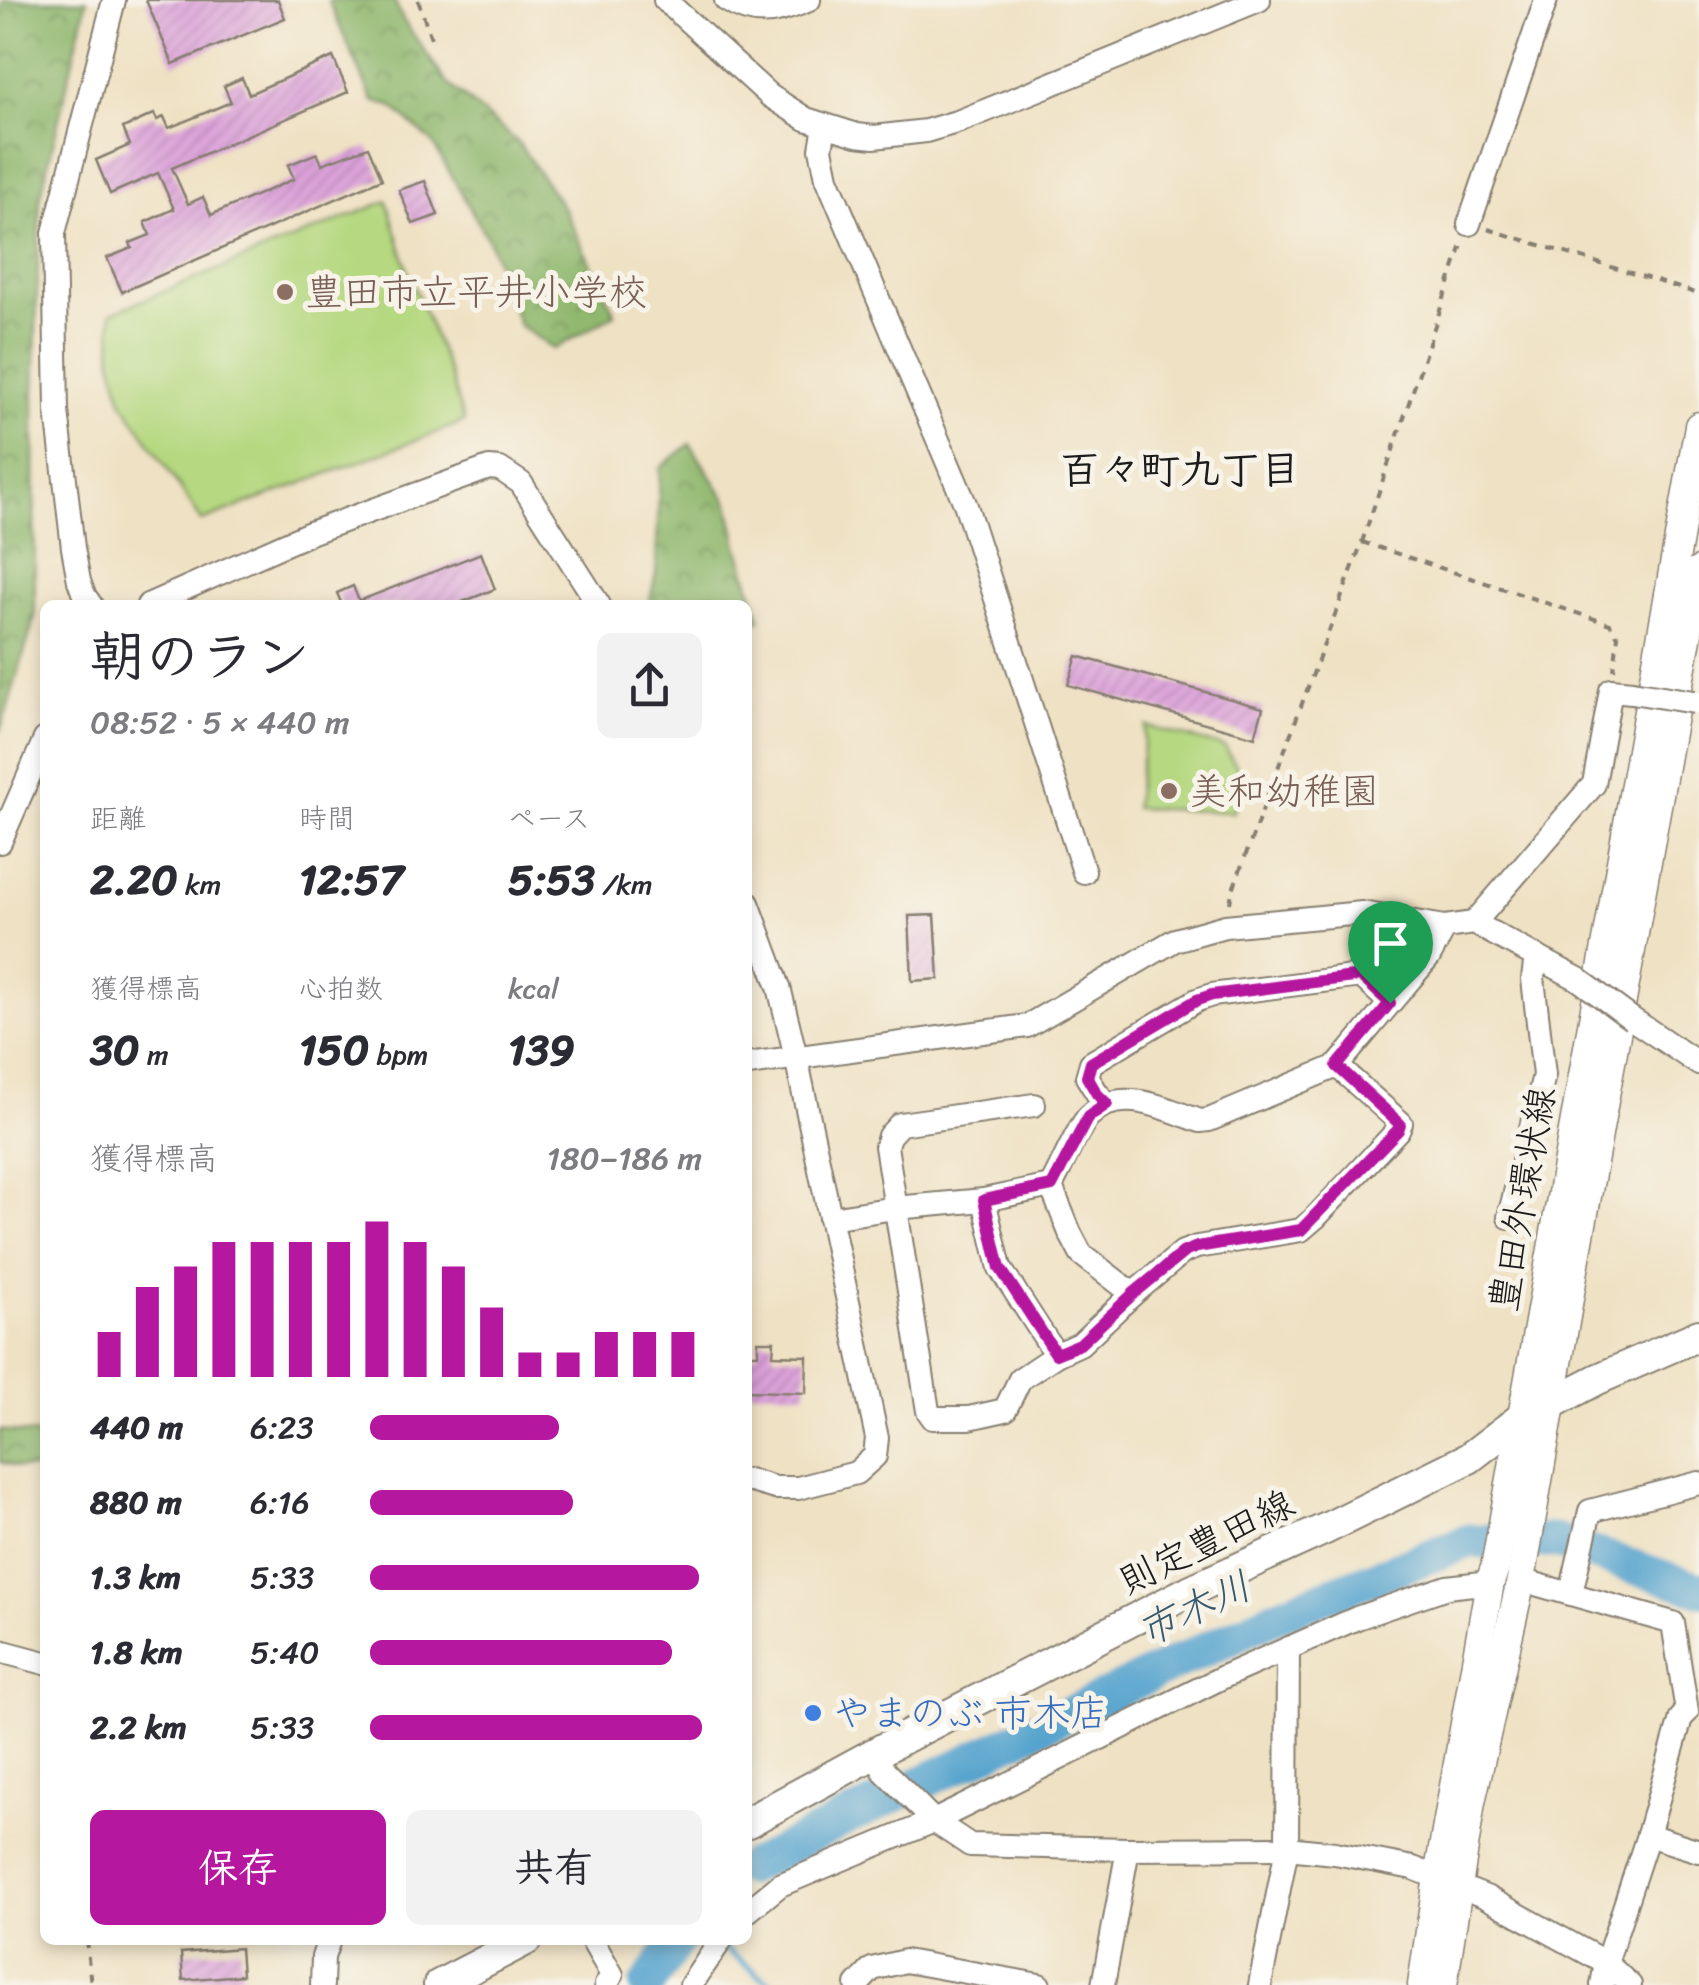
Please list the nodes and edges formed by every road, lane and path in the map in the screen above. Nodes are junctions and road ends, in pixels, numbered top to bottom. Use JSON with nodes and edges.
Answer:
{"nodes":[{"id":1,"x":114,"y":0,"type":"edge"},
{"id":2,"x":418,"y":0,"type":"edge"},
{"id":3,"x":665,"y":0,"type":"edge"},
{"id":4,"x":726,"y":0,"type":"edge"},
{"id":5,"x":809,"y":0,"type":"edge"},
{"id":6,"x":1259,"y":0,"type":"edge"},
{"id":7,"x":1546,"y":0,"type":"edge"},
{"id":8,"x":433,"y":44,"type":"dead end"},
{"id":9,"x":826,"y":126,"type":"junction"},
{"id":10,"x":1470,"y":224,"type":"junction"},
{"id":11,"x":1699,"y":294,"type":"edge"},
{"id":12,"x":1699,"y":426,"type":"edge"},
{"id":13,"x":1362,"y":542,"type":"junction"},
{"id":14,"x":1699,"y":571,"type":"edge"},
{"id":15,"x":88,"y":600,"type":"edge"},
{"id":16,"x":159,"y":600,"type":"edge"},
{"id":17,"x":596,"y":600,"type":"edge"},
{"id":18,"x":1622,"y":691,"type":"junction"},
{"id":19,"x":1697,"y":703,"type":"edge"},
{"id":20,"x":40,"y":756,"type":"edge"},
{"id":21,"x":0,"y":842,"type":"edge"},
{"id":22,"x":1084,"y":872,"type":"dead end"},
{"id":23,"x":752,"y":914,"type":"edge"},
{"id":24,"x":1474,"y":923,"type":"junction"},
{"id":25,"x":1226,"y":926,"type":"junction"},
{"id":26,"x":1445,"y":927,"type":"junction"},
{"id":27,"x":1536,"y":956,"type":"junction"},
{"id":28,"x":1390,"y":1003,"type":"junction"},
{"id":29,"x":796,"y":1057,"type":"junction"},
{"id":30,"x":752,"y":1063,"type":"edge"},
{"id":31,"x":1699,"y":1064,"type":"edge"},
{"id":32,"x":1337,"y":1066,"type":"junction"},
{"id":33,"x":1107,"y":1104,"type":"junction"},
{"id":34,"x":1034,"y":1105,"type":"dead end"},
{"id":35,"x":1052,"y":1186,"type":"junction"},
{"id":36,"x":984,"y":1200,"type":"junction"},
{"id":37,"x":895,"y":1208,"type":"junction"},
{"id":38,"x":1509,"y":1217,"type":"dead end"},
{"id":39,"x":830,"y":1218,"type":"junction"},
{"id":40,"x":1133,"y":1294,"type":"junction"},
{"id":41,"x":1699,"y":1335,"type":"edge"},
{"id":42,"x":1056,"y":1354,"type":"junction"},
{"id":43,"x":1552,"y":1403,"type":"junction"},
{"id":44,"x":1520,"y":1420,"type":"junction"},
{"id":45,"x":752,"y":1481,"type":"edge"},
{"id":46,"x":1699,"y":1483,"type":"edge"},
{"id":47,"x":1522,"y":1572,"type":"junction"},
{"id":48,"x":1492,"y":1575,"type":"junction"},
{"id":49,"x":1574,"y":1582,"type":"junction"},
{"id":50,"x":1288,"y":1648,"type":"junction"},
{"id":51,"x":0,"y":1651,"type":"edge"},
{"id":52,"x":40,"y":1663,"type":"edge"},
{"id":53,"x":1693,"y":1712,"type":"edge"},
{"id":54,"x":880,"y":1762,"type":"junction"},
{"id":55,"x":752,"y":1820,"type":"edge"},
{"id":56,"x":934,"y":1820,"type":"junction"},
{"id":57,"x":1648,"y":1835,"type":"junction"},
{"id":58,"x":1287,"y":1848,"type":"junction"},
{"id":59,"x":1128,"y":1849,"type":"junction"},
{"id":60,"x":1699,"y":1852,"type":"edge"},
{"id":61,"x":1449,"y":1881,"type":"junction"},
{"id":62,"x":752,"y":1908,"type":"edge"},
{"id":63,"x":87,"y":1945,"type":"edge"},
{"id":64,"x":326,"y":1945,"type":"edge"},
{"id":65,"x":516,"y":1945,"type":"edge"},
{"id":66,"x":595,"y":1945,"type":"edge"},
{"id":67,"x":714,"y":1950,"type":"edge"},
{"id":68,"x":1604,"y":1974,"type":"edge"},
{"id":69,"x":91,"y":1985,"type":"edge"},
{"id":70,"x":322,"y":1985,"type":"edge"},
{"id":71,"x":439,"y":1985,"type":"edge"},
{"id":72,"x":606,"y":1985,"type":"edge"},
{"id":73,"x":691,"y":1985,"type":"edge"},
{"id":74,"x":857,"y":1985,"type":"edge"},
{"id":75,"x":1038,"y":1985,"type":"edge"},
{"id":76,"x":1103,"y":1985,"type":"edge"},
{"id":77,"x":1260,"y":1985,"type":"edge"},
{"id":78,"x":1422,"y":1985,"type":"edge"},
{"id":79,"x":1443,"y":1985,"type":"edge"},
{"id":80,"x":1630,"y":1985,"type":"edge"}],
"edges":[{"from":1,"to":15,"type":"street"},
{"from":2,"to":8,"type":"path"},
{"from":3,"to":9,"type":"street"},
{"from":4,"to":5,"type":"street"},
{"from":6,"to":9,"type":"street"},
{"from":7,"to":10,"type":"street"},
{"from":9,"to":22,"type":"street"},
{"from":10,"to":11,"type":"path"},
{"from":10,"to":13,"type":"path"},
{"from":12,"to":44,"type":"street","name":"豊田外環状線"},
{"from":13,"to":18,"type":"path"},
{"from":13,"to":25,"type":"path"},
{"from":14,"to":43,"type":"street","name":"豊田外環状線"},
{"from":16,"to":17,"type":"street"},
{"from":18,"to":19,"type":"street","bridge":true},
{"from":18,"to":24,"type":"street"},
{"from":20,"to":21,"type":"street"},
{"from":23,"to":29,"type":"street"},
{"from":24,"to":26,"type":"street"},
{"from":24,"to":27,"type":"street"},
{"from":25,"to":26,"type":"street"},
{"from":25,"to":29,"type":"street"},
{"from":26,"to":28,"type":"street"},
{"from":27,"to":31,"type":"street","bridge":true},
{"from":27,"to":38,"type":"street"},
{"from":28,"to":32,"type":"street"},
{"from":28,"to":33,"type":"street"},
{"from":29,"to":30,"type":"street"},
{"from":29,"to":39,"type":"street"},
{"from":32,"to":33,"type":"street"},
{"from":32,"to":40,"type":"street"},
{"from":33,"to":35,"type":"street"},
{"from":34,"to":37,"type":"street"},
{"from":35,"to":36,"type":"street"},
{"from":35,"to":40,"type":"street"},
{"from":36,"to":37,"type":"street"},
{"from":36,"to":42,"type":"street"},
{"from":37,"to":39,"type":"street"},
{"from":37,"to":42,"type":"street"},
{"from":39,"to":45,"type":"street"},
{"from":40,"to":42,"type":"street"},
{"from":41,"to":43,"type":"main road","name":"則定豊田線"},
{"from":43,"to":44,"type":"main road","name":"則定豊田線"},
{"from":43,"to":47,"type":"street","name":"豊田外環状線"},
{"from":44,"to":48,"type":"street","name":"豊田外環状線"},
{"from":44,"to":54,"type":"main road","name":"則定豊田線"},
{"from":46,"to":49,"type":"street"},
{"from":47,"to":49,"type":"street"},
{"from":47,"to":61,"type":"street","name":"豊田外環状線"},
{"from":48,"to":50,"type":"street"},
{"from":48,"to":61,"type":"street","name":"豊田外環状線"},
{"from":49,"to":53,"type":"street"},
{"from":50,"to":56,"type":"street"},
{"from":50,"to":58,"type":"street"},
{"from":51,"to":52,"type":"street"},
{"from":53,"to":57,"type":"street"},
{"from":54,"to":55,"type":"main road","name":"則定豊田線"},
{"from":54,"to":56,"type":"street"},
{"from":56,"to":59,"type":"street"},
{"from":56,"to":62,"type":"street"},
{"from":57,"to":60,"type":"street"},
{"from":57,"to":68,"type":"street"},
{"from":58,"to":59,"type":"street"},
{"from":58,"to":61,"type":"street"},
{"from":58,"to":77,"type":"street"},
{"from":59,"to":76,"type":"street"},
{"from":61,"to":68,"type":"street"},
{"from":61,"to":78,"type":"street","name":"豊田外環状線"},
{"from":61,"to":79,"type":"street","name":"豊田外環状線"},
{"from":63,"to":69,"type":"path"},
{"from":64,"to":70,"type":"street"},
{"from":65,"to":71,"type":"main road"},
{"from":66,"to":72,"type":"street"},
{"from":67,"to":73,"type":"street"},
{"from":68,"to":80,"type":"street"},
{"from":74,"to":75,"type":"street"}]}
